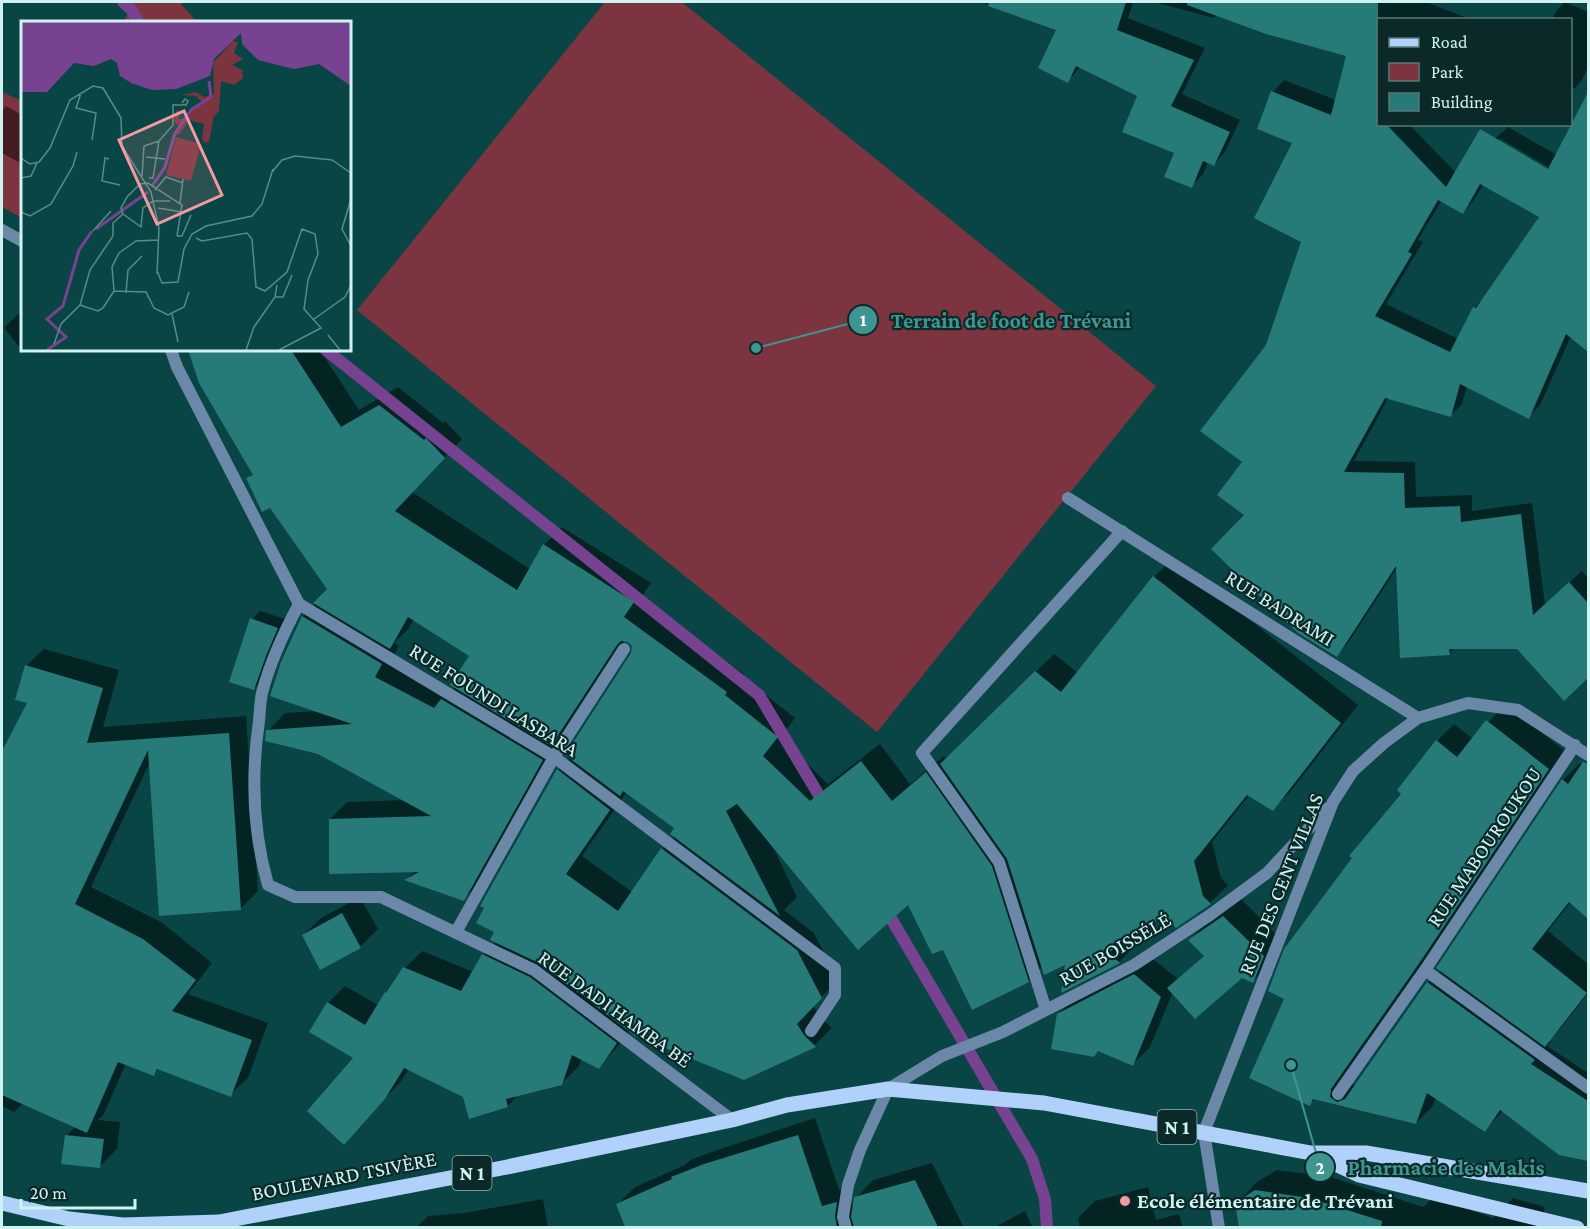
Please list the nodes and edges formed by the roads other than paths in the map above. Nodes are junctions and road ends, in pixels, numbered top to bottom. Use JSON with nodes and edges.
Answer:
{"nodes":[{"id":1,"x":2,"y":230,"type":"edge"},
{"id":2,"x":21,"y":240,"type":"edge"},
{"id":3,"x":171,"y":351,"type":"edge"},
{"id":4,"x":1068,"y":498,"type":"dead end"},
{"id":5,"x":1122,"y":531,"type":"junction"},
{"id":6,"x":299,"y":604,"type":"junction"},
{"id":7,"x":624,"y":650,"type":"dead end"},
{"id":8,"x":1418,"y":718,"type":"junction"},
{"id":9,"x":1575,"y":745,"type":"junction"},
{"id":10,"x":1588,"y":755,"type":"edge"},
{"id":11,"x":554,"y":757,"type":"junction"},
{"id":12,"x":1333,"y":802,"type":"junction"},
{"id":13,"x":456,"y":932,"type":"junction"},
{"id":14,"x":1425,"y":970,"type":"junction"},
{"id":15,"x":1046,"y":1010,"type":"junction"},
{"id":16,"x":811,"y":1031,"type":"dead end"},
{"id":17,"x":1588,"y":1088,"type":"edge"},
{"id":18,"x":888,"y":1089,"type":"junction"},
{"id":19,"x":1338,"y":1094,"type":"dead end"},
{"id":20,"x":732,"y":1120,"type":"junction"},
{"id":21,"x":1204,"y":1132,"type":"junction"},
{"id":22,"x":1311,"y":1152,"type":"junction"},
{"id":23,"x":1588,"y":1191,"type":"edge"},
{"id":24,"x":2,"y":1203,"type":"edge"},
{"id":25,"x":247,"y":1222,"type":"edge"},
{"id":26,"x":846,"y":1227,"type":"edge"},
{"id":27,"x":1219,"y":1227,"type":"edge"},
{"id":28,"x":1577,"y":1227,"type":"edge"}],
"edges":[{"from":1,"to":2,"type":"street"},
{"from":3,"to":6,"type":"street"},
{"from":4,"to":5,"type":"street","name":"RUE BADRAMI"},
{"from":5,"to":8,"type":"street","name":"RUE BADRAMI"},
{"from":5,"to":15,"type":"street"},
{"from":6,"to":11,"type":"street","name":"RUE FOUNDI LASBARA"},
{"from":6,"to":13,"type":"street","name":"RUE DADI HAMBA BÉ"},
{"from":7,"to":11,"type":"street"},
{"from":8,"to":9,"type":"street","name":"RUE DES CENT VILLAS"},
{"from":8,"to":12,"type":"street","name":"RUE DES CENT VILLAS"},
{"from":9,"to":10,"type":"street","name":"RUE DES CENT VILLAS"},
{"from":9,"to":14,"type":"street","name":"RUE MABOUROUKOU"},
{"from":11,"to":13,"type":"street"},
{"from":11,"to":16,"type":"street","name":"RUE FOUNDI LASBARA"},
{"from":12,"to":15,"type":"street","name":"RUE BOISSÉLÉ"},
{"from":12,"to":21,"type":"street","name":"RUE DES CENT VILLAS"},
{"from":13,"to":20,"type":"street","name":"RUE DADI HAMBA BÉ"},
{"from":14,"to":17,"type":"street"},
{"from":14,"to":19,"type":"street","name":"RUE MABOUROUKOU"},
{"from":15,"to":18,"type":"street","name":"RUE BOISSÉLÉ"},
{"from":18,"to":20,"type":"main road","name":"BOULEVARD TSIVÈRE","number":"N 1"},
{"from":18,"to":21,"type":"main road","name":"BOULEVARD TSIVÈRE","number":"N 1"},
{"from":18,"to":26,"type":"street"},
{"from":20,"to":25,"type":"main road","name":"BOULEVARD TSIVÈRE","number":"N 1"},
{"from":21,"to":22,"type":"main road","number":"N 1"},
{"from":21,"to":27,"type":"street"},
{"from":22,"to":23,"type":"main road","number":"N 1"},
{"from":22,"to":28,"type":"main road","number":"N 1"},
{"from":24,"to":25,"type":"main road","name":"BOULEVARD TSIVÈRE","number":"N 1"}]}
